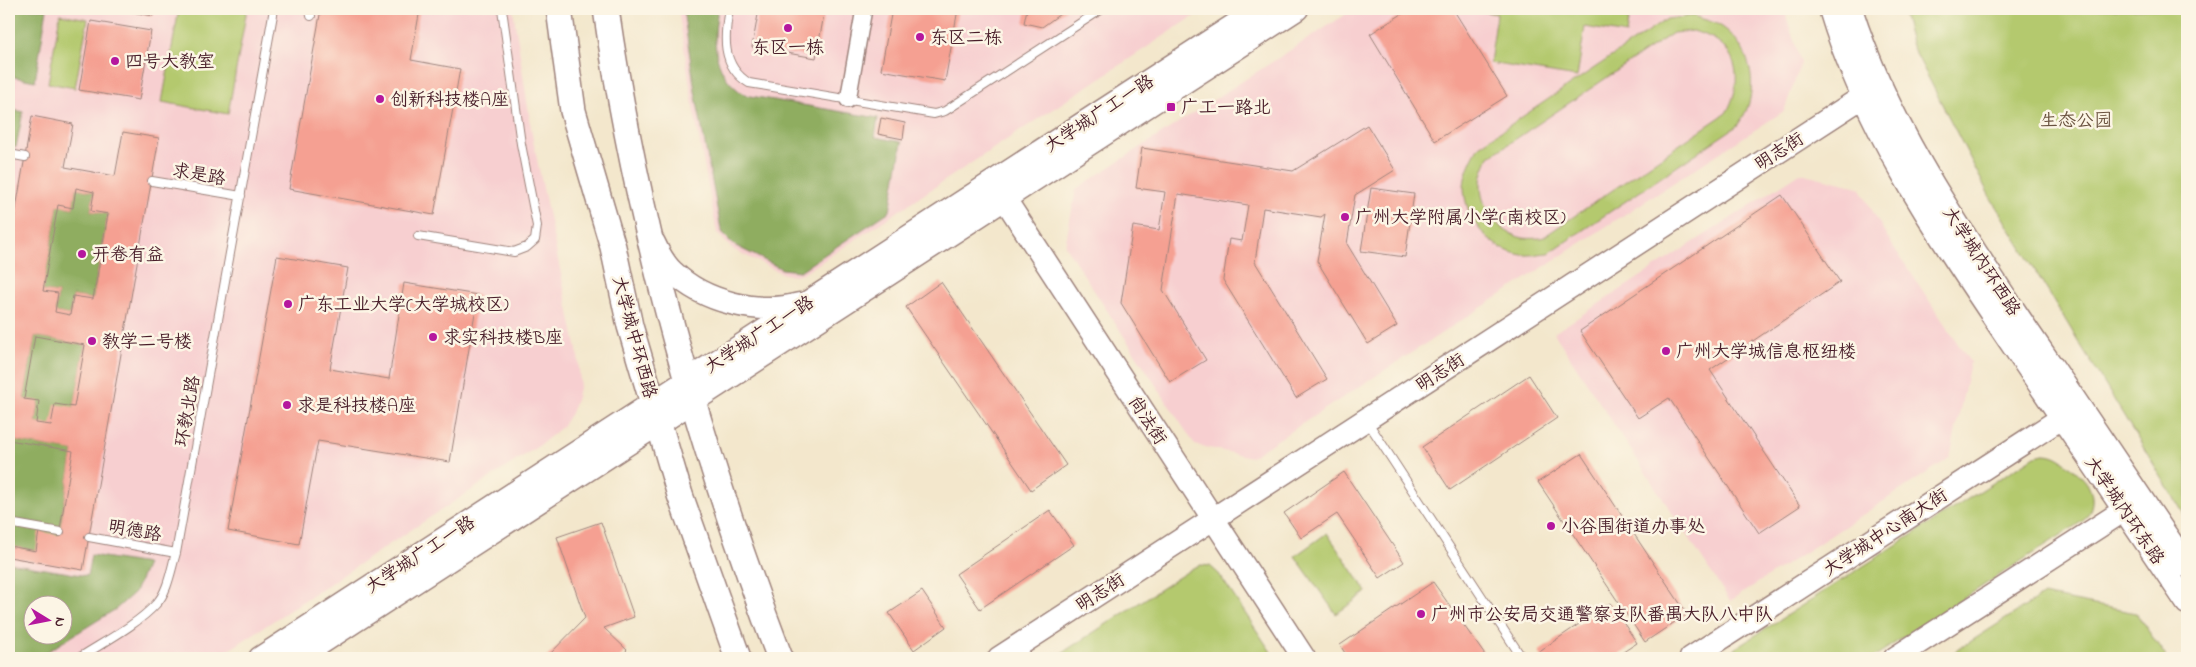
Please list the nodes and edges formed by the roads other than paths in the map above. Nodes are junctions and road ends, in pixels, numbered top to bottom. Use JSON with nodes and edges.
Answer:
{"nodes":[{"id":1,"x":274,"y":9,"type":"edge"},
{"id":2,"x":502,"y":9,"type":"edge"},
{"id":3,"x":560,"y":9,"type":"edge"},
{"id":4,"x":606,"y":9,"type":"edge"},
{"id":5,"x":729,"y":9,"type":"edge"},
{"id":6,"x":864,"y":9,"type":"edge"},
{"id":7,"x":1102,"y":9,"type":"edge"},
{"id":8,"x":1259,"y":9,"type":"edge"},
{"id":9,"x":1297,"y":9,"type":"edge"},
{"id":10,"x":1830,"y":9,"type":"edge"},
{"id":11,"x":1851,"y":9,"type":"edge"},
{"id":12,"x":1872,"y":91,"type":"junction"},
{"id":13,"x":848,"y":100,"type":"junction"},
{"id":14,"x":9,"y":154,"type":"edge"},
{"id":15,"x":25,"y":157,"type":"dead end"},
{"id":16,"x":152,"y":180,"type":"dead end"},
{"id":17,"x":999,"y":190,"type":"junction"},
{"id":18,"x":241,"y":196,"type":"junction"},
{"id":19,"x":418,"y":236,"type":"dead end"},
{"id":20,"x":651,"y":238,"type":"junction"},
{"id":21,"x":808,"y":302,"type":"junction"},
{"id":22,"x":690,"y":391,"type":"junction"},
{"id":23,"x":2071,"y":412,"type":"junction"},
{"id":24,"x":656,"y":414,"type":"junction"},
{"id":25,"x":1366,"y":420,"type":"junction"},
{"id":26,"x":2133,"y":504,"type":"junction"},
{"id":27,"x":1213,"y":519,"type":"junction"},
{"id":28,"x":9,"y":524,"type":"edge"},
{"id":29,"x":60,"y":532,"type":"dead end"},
{"id":30,"x":89,"y":537,"type":"dead end"},
{"id":31,"x":176,"y":553,"type":"junction"},
{"id":32,"x":2187,"y":566,"type":"edge"},
{"id":33,"x":2187,"y":603,"type":"edge"},
{"id":34,"x":78,"y":658,"type":"edge"},
{"id":35,"x":260,"y":658,"type":"edge"},
{"id":36,"x":298,"y":658,"type":"edge"},
{"id":37,"x":738,"y":658,"type":"edge"},
{"id":38,"x":780,"y":658,"type":"edge"},
{"id":39,"x":999,"y":658,"type":"edge"},
{"id":40,"x":1304,"y":658,"type":"edge"},
{"id":41,"x":1522,"y":658,"type":"edge"},
{"id":42,"x":1691,"y":658,"type":"edge"},
{"id":43,"x":1895,"y":658,"type":"edge"}],
"edges":[{"from":1,"to":18,"type":"lane","name":"环教北路"},
{"from":2,"to":19,"type":"lane"},
{"from":3,"to":24,"type":"main road","name":"大学城中环西路"},
{"from":4,"to":20,"type":"main road"},
{"from":5,"to":13,"type":"lane"},
{"from":6,"to":13,"type":"street"},
{"from":7,"to":13,"type":"lane"},
{"from":8,"to":17,"type":"main road","name":"大学城广工一路"},
{"from":9,"to":17,"type":"main road","name":"大学城广工一路"},
{"from":10,"to":12,"type":"main road","name":"大学城内环西路"},
{"from":11,"to":12,"type":"main road","name":"大学城内环西路"},
{"from":12,"to":23,"type":"main road","name":"大学城内环西路"},
{"from":12,"to":25,"type":"main road","name":"明志街"},
{"from":14,"to":15,"type":"lane"},
{"from":16,"to":18,"type":"lane","name":"求是路"},
{"from":17,"to":21,"type":"main road","name":"大学城广工一路"},
{"from":17,"to":22,"type":"main road","name":"大学城广工一路"},
{"from":17,"to":27,"type":"main road","name":"尚法街"},
{"from":18,"to":31,"type":"lane","name":"环教北路"},
{"from":20,"to":21,"type":"main road"},
{"from":20,"to":22,"type":"main road"},
{"from":21,"to":22,"type":"main road","name":"大学城广工一路"},
{"from":22,"to":24,"type":"main road","name":"大学城广工一路"},
{"from":22,"to":38,"type":"main road"},
{"from":23,"to":26,"type":"main road","name":"大学城内环西路"},
{"from":23,"to":42,"type":"main road","name":"大学城中心南大街"},
{"from":24,"to":35,"type":"main road","name":"大学城广工一路"},
{"from":24,"to":36,"type":"main road","name":"大学城广工一路"},
{"from":24,"to":37,"type":"main road","name":"大学城中环西路"},
{"from":25,"to":27,"type":"main road","name":"明志街"},
{"from":25,"to":41,"type":"lane"},
{"from":26,"to":32,"type":"main road","name":"大学城内环东路"},
{"from":26,"to":33,"type":"main road","name":"大学城内环东路"},
{"from":26,"to":43,"type":"main road"},
{"from":27,"to":39,"type":"main road","name":"明志街"},
{"from":27,"to":40,"type":"main road","name":"尚法街"},
{"from":28,"to":29,"type":"lane"},
{"from":30,"to":31,"type":"lane","name":"明德路"},
{"from":31,"to":34,"type":"lane","name":"环教北路"}]}
